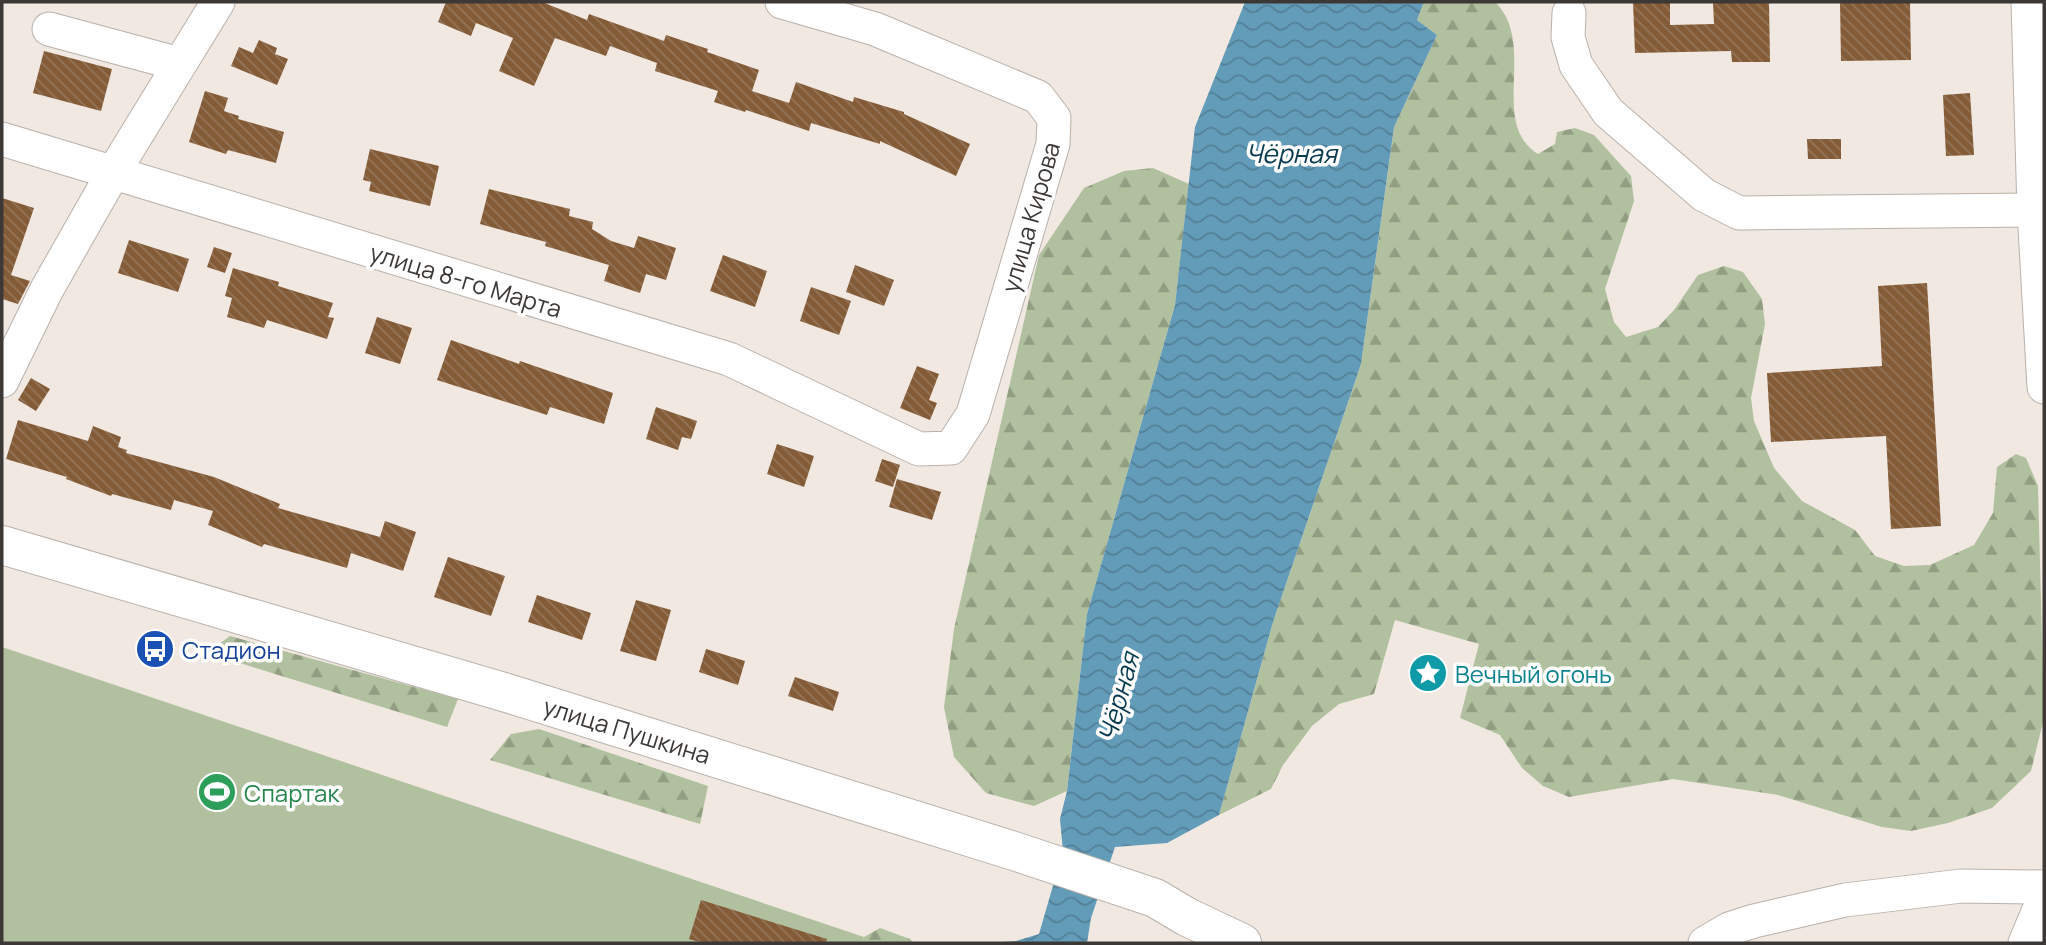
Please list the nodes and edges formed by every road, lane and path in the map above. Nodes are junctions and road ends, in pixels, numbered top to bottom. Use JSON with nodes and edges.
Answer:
{"nodes":[{"id":1,"x":218,"y":2,"type":"edge"},
{"id":2,"x":782,"y":2,"type":"edge"},
{"id":3,"x":2028,"y":2,"type":"edge"},
{"id":4,"x":1569,"y":13,"type":"dead end"},
{"id":5,"x":49,"y":29,"type":"dead end"},
{"id":6,"x":180,"y":64,"type":"junction"},
{"id":7,"x":2,"y":139,"type":"edge"},
{"id":8,"x":113,"y":173,"type":"junction"},
{"id":9,"x":2037,"y":201,"type":"edge"},
{"id":10,"x":2,"y":381,"type":"edge"},
{"id":11,"x":2044,"y":387,"type":"edge"},
{"id":12,"x":919,"y":449,"type":"joint"},
{"id":13,"x":2,"y":545,"type":"edge"},
{"id":14,"x":2044,"y":887,"type":"edge"},
{"id":15,"x":2044,"y":898,"type":"edge"},
{"id":16,"x":1183,"y":919,"type":"edge"},
{"id":17,"x":1242,"y":943,"type":"edge"},
{"id":18,"x":1705,"y":943,"type":"edge"},
{"id":19,"x":2025,"y":943,"type":"edge"}],
"edges":[{"from":1,"to":6,"type":"street"},
{"from":2,"to":12,"type":"street","name":"улица Кирова"},
{"from":3,"to":9,"type":"street"},
{"from":4,"to":9,"type":"street"},
{"from":5,"to":6,"type":"street"},
{"from":6,"to":8,"type":"street"},
{"from":7,"to":8,"type":"street","name":"улица 8-го Марта"},
{"from":8,"to":10,"type":"street"},
{"from":8,"to":12,"type":"street","name":"улица 8-го Марта"},
{"from":9,"to":11,"type":"street"},
{"from":13,"to":16,"type":"main road","name":"улица Пушкина"},
{"from":14,"to":18,"type":"street"},
{"from":15,"to":19,"type":"street"},
{"from":16,"to":17,"type":"main road","name":"улица Пушкина"}]}
